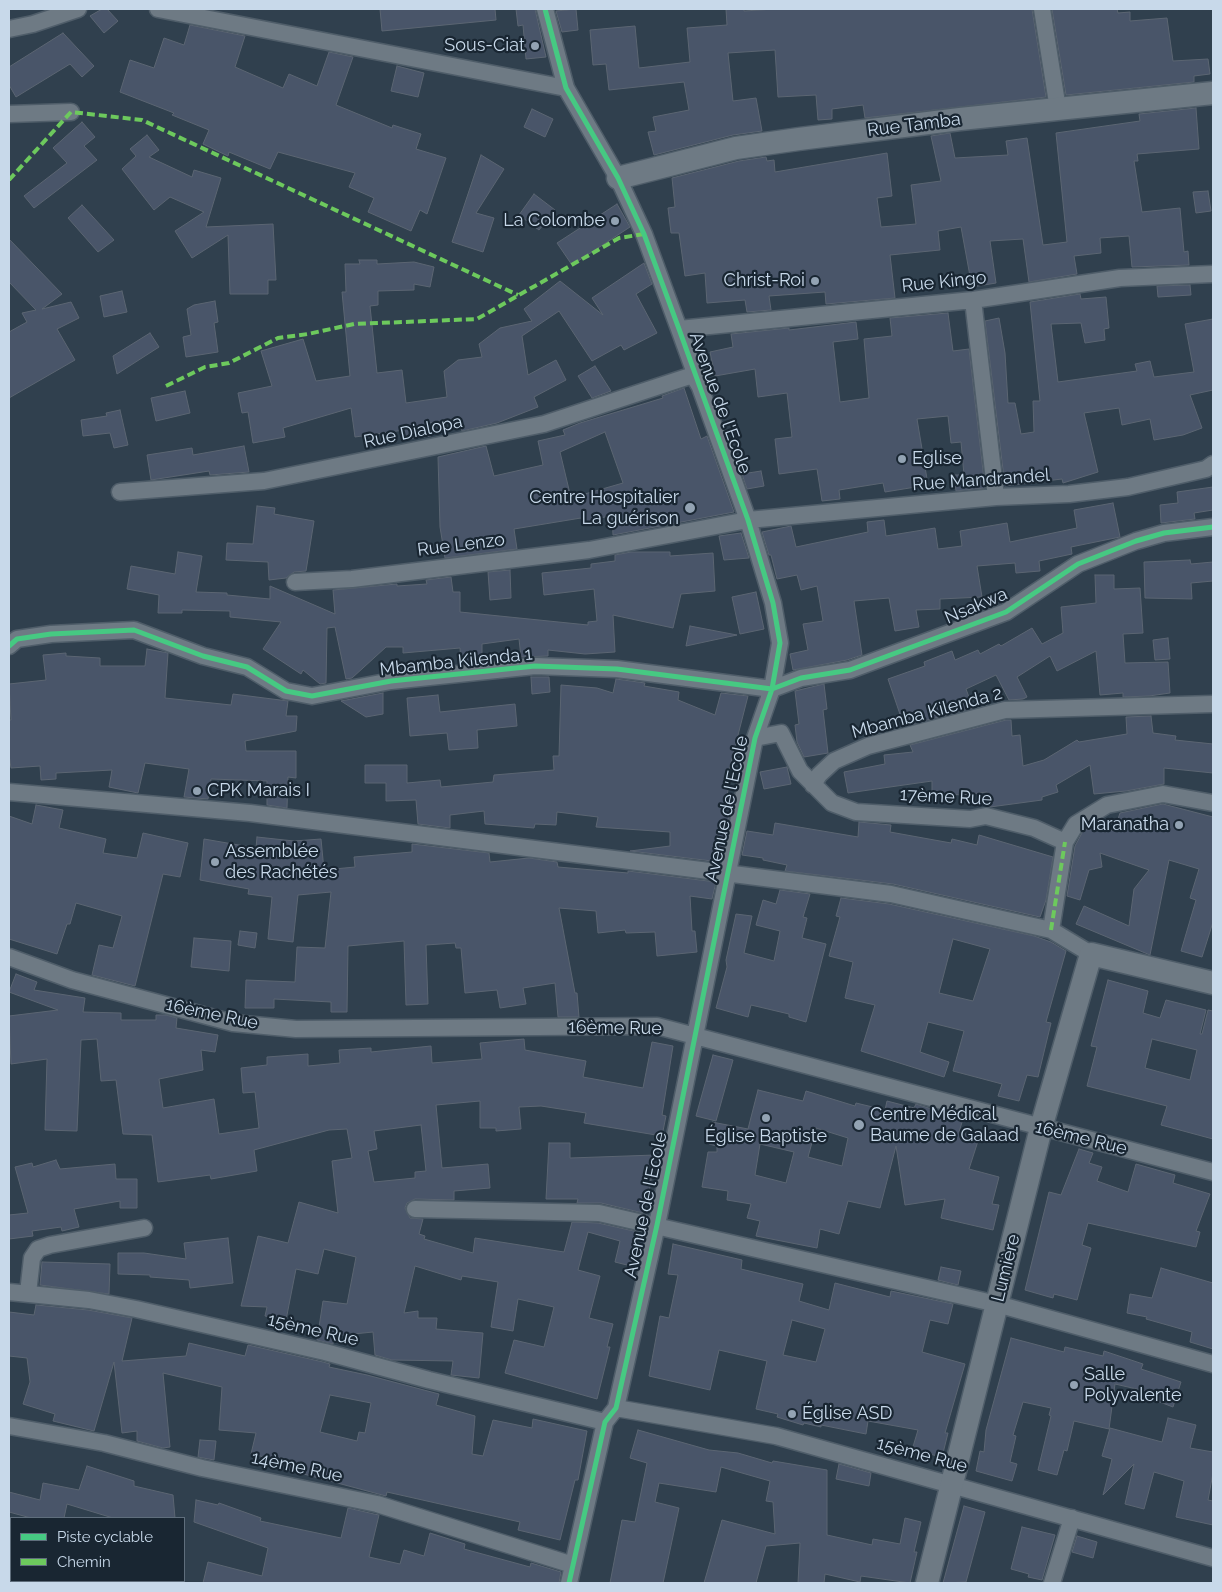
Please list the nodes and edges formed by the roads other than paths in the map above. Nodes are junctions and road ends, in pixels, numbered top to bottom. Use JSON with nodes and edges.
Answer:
{"nodes":[{"id":1,"x":78,"y":9,"type":"edge"},
{"id":2,"x":159,"y":9,"type":"edge"},
{"id":3,"x":545,"y":9,"type":"edge"},
{"id":4,"x":1042,"y":9,"type":"edge"},
{"id":5,"x":9,"y":29,"type":"edge"},
{"id":6,"x":566,"y":88,"type":"junction"},
{"id":7,"x":1213,"y":93,"type":"edge"},
{"id":8,"x":1058,"y":109,"type":"junction"},
{"id":9,"x":71,"y":112,"type":"dead end"},
{"id":10,"x":9,"y":114,"type":"edge"},
{"id":11,"x":618,"y":178,"type":"junction"},
{"id":12,"x":1213,"y":274,"type":"edge"},
{"id":13,"x":973,"y":300,"type":"junction"},
{"id":14,"x":679,"y":329,"type":"junction"},
{"id":15,"x":700,"y":386,"type":"junction"},
{"id":16,"x":1213,"y":464,"type":"edge"},
{"id":17,"x":120,"y":492,"type":"dead end"},
{"id":18,"x":996,"y":497,"type":"junction"},
{"id":19,"x":748,"y":520,"type":"junction"},
{"id":20,"x":1213,"y":527,"type":"edge"},
{"id":21,"x":295,"y":582,"type":"dead end"},
{"id":22,"x":9,"y":646,"type":"edge"},
{"id":23,"x":772,"y":689,"type":"junction"},
{"id":24,"x":1213,"y":704,"type":"edge"},
{"id":25,"x":755,"y":738,"type":"junction"},
{"id":26,"x":813,"y":785,"type":"junction"},
{"id":27,"x":9,"y":792,"type":"edge"},
{"id":28,"x":1213,"y":803,"type":"edge"},
{"id":29,"x":1065,"y":842,"type":"junction"},
{"id":30,"x":728,"y":873,"type":"junction"},
{"id":31,"x":1051,"y":930,"type":"junction"},
{"id":32,"x":1091,"y":954,"type":"junction"},
{"id":33,"x":9,"y":957,"type":"edge"},
{"id":34,"x":1213,"y":984,"type":"edge"},
{"id":35,"x":695,"y":1036,"type":"junction"},
{"id":36,"x":1041,"y":1128,"type":"junction"},
{"id":37,"x":1213,"y":1172,"type":"edge"},
{"id":38,"x":415,"y":1208,"type":"dead end"},
{"id":39,"x":657,"y":1225,"type":"junction"},
{"id":40,"x":144,"y":1228,"type":"dead end"},
{"id":41,"x":9,"y":1292,"type":"edge"},
{"id":42,"x":28,"y":1292,"type":"junction"},
{"id":43,"x":997,"y":1304,"type":"junction"},
{"id":44,"x":1213,"y":1364,"type":"edge"},
{"id":45,"x":616,"y":1408,"type":"junction"},
{"id":46,"x":606,"y":1422,"type":"junction"},
{"id":47,"x":9,"y":1426,"type":"edge"},
{"id":48,"x":954,"y":1484,"type":"junction"},
{"id":49,"x":1072,"y":1518,"type":"junction"},
{"id":50,"x":1213,"y":1558,"type":"edge"},
{"id":51,"x":573,"y":1565,"type":"junction"},
{"id":52,"x":569,"y":1583,"type":"edge"},
{"id":53,"x":927,"y":1583,"type":"edge"},
{"id":54,"x":1052,"y":1583,"type":"edge"}],
"edges":[{"from":1,"to":5,"type":"street"},
{"from":2,"to":6,"type":"street"},
{"from":3,"to":6,"type":"street","name":"Avenue de l'Ecole"},
{"from":4,"to":8,"type":"street"},
{"from":6,"to":11,"type":"street","name":"Avenue de l'Ecole"},
{"from":7,"to":8,"type":"street","name":"Rue Tamba"},
{"from":8,"to":11,"type":"street","name":"Rue Tamba"},
{"from":9,"to":10,"type":"street"},
{"from":11,"to":14,"type":"street","name":"Avenue de l'Ecole"},
{"from":12,"to":13,"type":"street","name":"Rue Kingo"},
{"from":13,"to":14,"type":"street","name":"Rue Kingo"},
{"from":13,"to":18,"type":"street"},
{"from":14,"to":15,"type":"street","name":"Avenue de l'Ecole"},
{"from":15,"to":17,"type":"street","name":"Rue Dialopa"},
{"from":15,"to":19,"type":"street","name":"Avenue de l'Ecole"},
{"from":16,"to":18,"type":"street","name":"Rue Mandrandel"},
{"from":18,"to":19,"type":"street","name":"Rue Mandrandel"},
{"from":19,"to":21,"type":"street","name":"Rue Lenzo"},
{"from":19,"to":23,"type":"street","name":"Avenue de l'Ecole"},
{"from":20,"to":23,"type":"street","name":"Nsakwa"},
{"from":22,"to":23,"type":"street","name":"Mbamba Kilenda 1"},
{"from":23,"to":25,"type":"street","name":"Avenue de l'Ecole"},
{"from":24,"to":26,"type":"street","name":"Mbamba Kilenda 2"},
{"from":25,"to":26,"type":"street","name":"17ème Rue"},
{"from":25,"to":30,"type":"street","name":"Avenue de l'Ecole"},
{"from":26,"to":29,"type":"street","name":"17ème Rue"},
{"from":27,"to":30,"type":"street"},
{"from":28,"to":29,"type":"street"},
{"from":29,"to":31,"type":"street"},
{"from":30,"to":31,"type":"street"},
{"from":30,"to":35,"type":"street","name":"Avenue de l'Ecole"},
{"from":31,"to":32,"type":"street"},
{"from":32,"to":34,"type":"street"},
{"from":32,"to":36,"type":"street","name":"Lumière"},
{"from":33,"to":35,"type":"street","name":"16ème Rue"},
{"from":35,"to":36,"type":"street","name":"16ème Rue"},
{"from":35,"to":39,"type":"street","name":"Avenue de l'Ecole"},
{"from":36,"to":37,"type":"street","name":"16ème Rue"},
{"from":36,"to":43,"type":"street","name":"Lumière"},
{"from":38,"to":39,"type":"street"},
{"from":39,"to":43,"type":"street"},
{"from":39,"to":45,"type":"street","name":"Avenue de l'Ecole"},
{"from":40,"to":42,"type":"street"},
{"from":41,"to":42,"type":"street","name":"15ème Rue"},
{"from":42,"to":46,"type":"street","name":"15ème Rue"},
{"from":43,"to":44,"type":"street"},
{"from":43,"to":48,"type":"street","name":"Lumière"},
{"from":45,"to":46,"type":"street","name":"Avenue de l'Ecole"},
{"from":45,"to":48,"type":"street","name":"15ème Rue"},
{"from":46,"to":51,"type":"street","name":"Avenue de l'Ecole"},
{"from":47,"to":51,"type":"street","name":"14ème Rue"},
{"from":48,"to":49,"type":"street","name":"15ème Rue"},
{"from":48,"to":53,"type":"street","name":"Lumière"},
{"from":49,"to":50,"type":"street","name":"15ème Rue"},
{"from":49,"to":54,"type":"street"},
{"from":51,"to":52,"type":"street","name":"Avenue de l'Ecole"}]}
